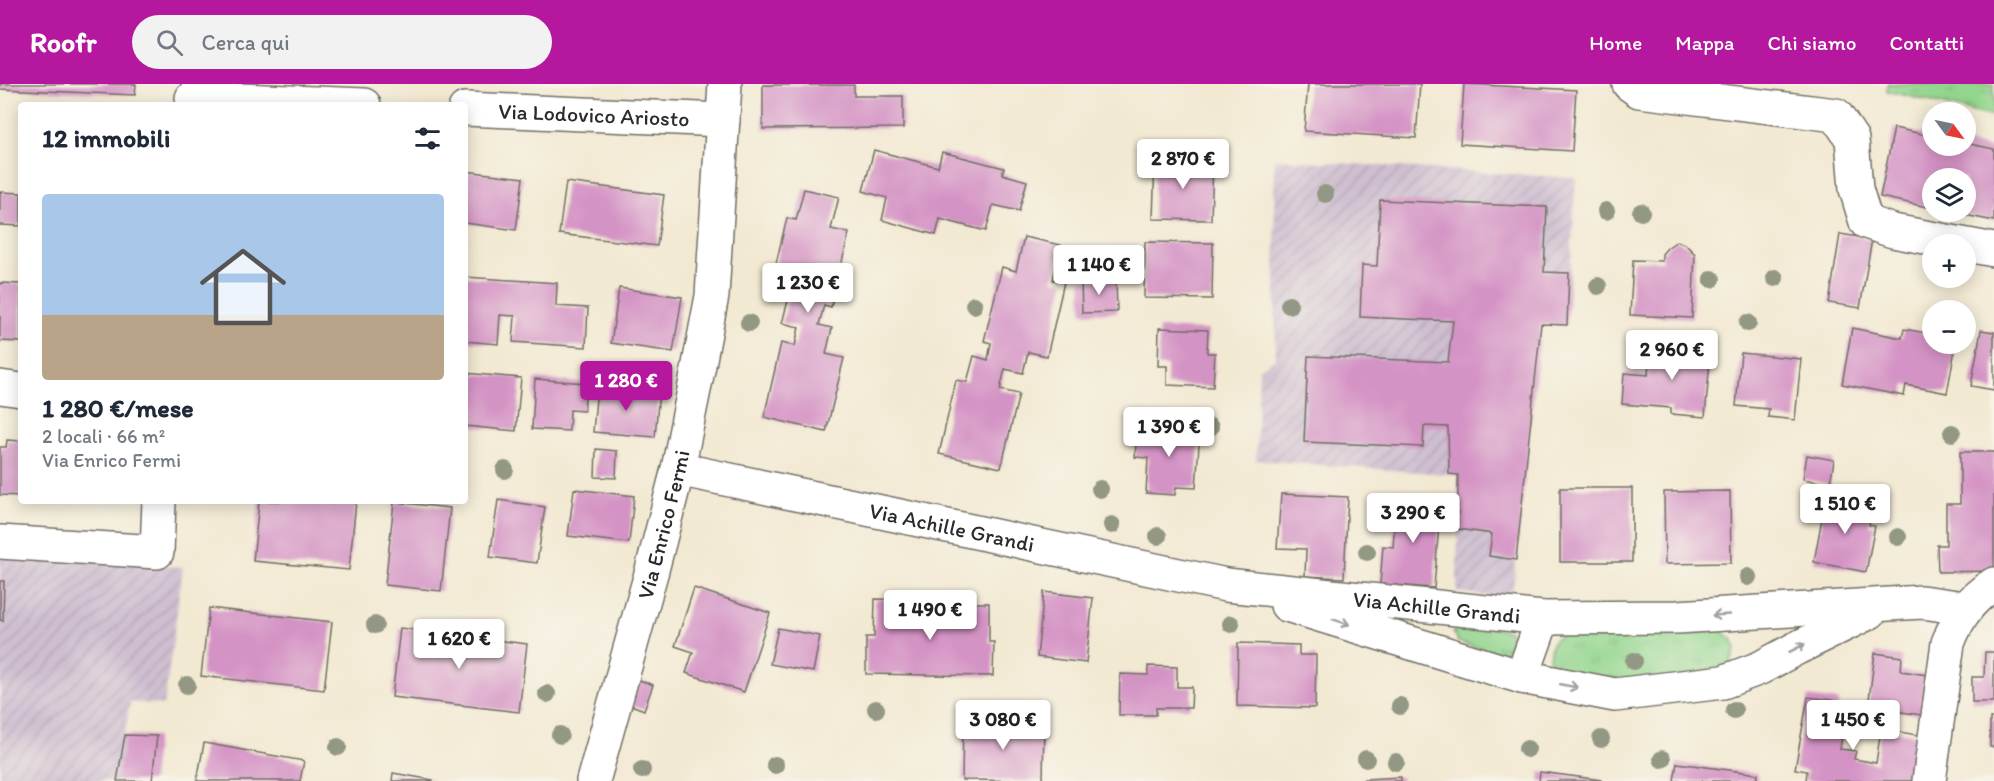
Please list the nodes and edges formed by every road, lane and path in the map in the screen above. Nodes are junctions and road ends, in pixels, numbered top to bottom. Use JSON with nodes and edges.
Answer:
{"nodes":[{"id":1,"x":725,"y":84,"type":"edge"},
{"id":2,"x":1629,"y":84,"type":"edge"},
{"id":3,"x":192,"y":96,"type":"edge"},
{"id":4,"x":307,"y":102,"type":"edge"},
{"id":5,"x":468,"y":109,"type":"edge"},
{"id":6,"x":723,"y":120,"type":"junction"},
{"id":7,"x":1994,"y":250,"type":"edge"},
{"id":8,"x":0,"y":387,"type":"edge"},
{"id":9,"x":18,"y":390,"type":"edge"},
{"id":10,"x":678,"y":469,"type":"junction"},
{"id":11,"x":159,"y":504,"type":"edge"},
{"id":12,"x":0,"y":542,"type":"edge"},
{"id":13,"x":1994,"y":584,"type":"edge"},
{"id":14,"x":1226,"y":585,"type":"junction"},
{"id":15,"x":1884,"y":605,"type":"junction"},
{"id":16,"x":1965,"y":608,"type":"junction"},
{"id":17,"x":1757,"y":613,"type":"junction"},
{"id":18,"x":1543,"y":618,"type":"junction"},
{"id":19,"x":1760,"y":668,"type":"junction"},
{"id":20,"x":1522,"y":677,"type":"junction"},
{"id":21,"x":593,"y":781,"type":"edge"},
{"id":22,"x":1929,"y":781,"type":"edge"}],
"edges":[{"from":1,"to":6,"type":"street","name":"Via Enrico Fermi"},
{"from":2,"to":7,"type":"street"},
{"from":3,"to":4,"type":"street"},
{"from":5,"to":6,"type":"street","name":"Via Lodovico Ariosto"},
{"from":6,"to":10,"type":"street","name":"Via Enrico Fermi"},
{"from":8,"to":9,"type":"street"},
{"from":10,"to":14,"type":"street","name":"Via Achille Grandi"},
{"from":10,"to":21,"type":"street","name":"Via Enrico Fermi"},
{"from":11,"to":12,"type":"street"},
{"from":13,"to":16,"type":"street"},
{"from":14,"to":18,"type":"street","name":"Via Achille Grandi"},
{"from":14,"to":20,"type":"street","name":"Via Achille Grandi","one_way":true},
{"from":15,"to":16,"type":"street","name":"Via Achille Grandi"},
{"from":15,"to":17,"type":"street","name":"Via Achille Grandi"},
{"from":19,"to":15,"type":"street","name":"Via Achille Grandi","one_way":true},
{"from":16,"to":22,"type":"street"},
{"from":17,"to":18,"type":"street","name":"Via Achille Grandi","one_way":true},
{"from":17,"to":19,"type":"street"},
{"from":18,"to":20,"type":"street","name":"Via Achille Grandi"},
{"from":20,"to":19,"type":"street","name":"Via Achille Grandi","one_way":true}]}
